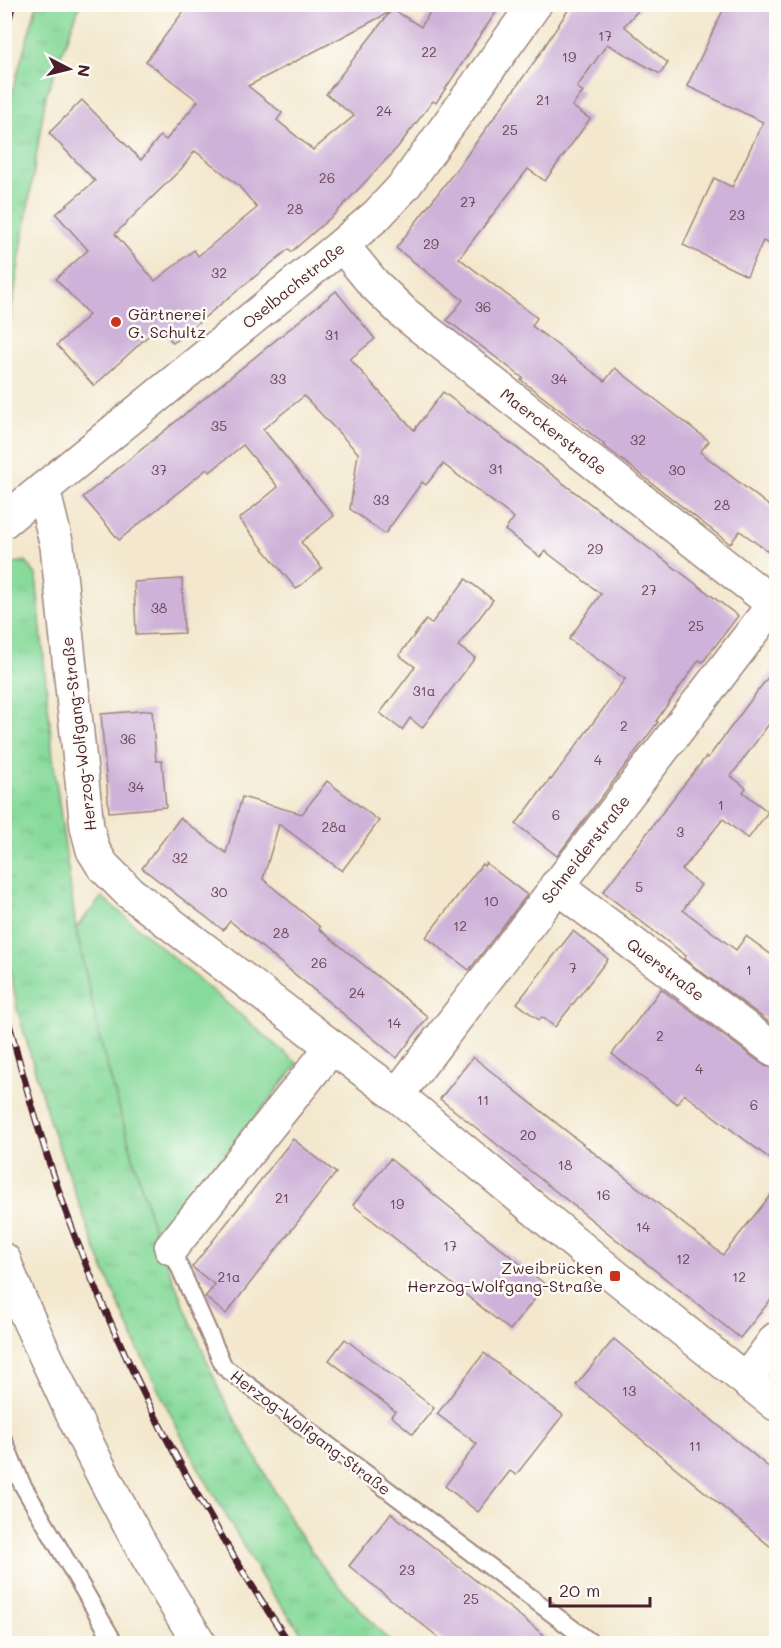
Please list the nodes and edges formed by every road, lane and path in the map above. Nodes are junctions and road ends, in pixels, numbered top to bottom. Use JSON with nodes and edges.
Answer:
{"nodes":[{"id":1,"x":535,"y":4,"type":"edge"},
{"id":2,"x":342,"y":245,"type":"junction"},
{"id":3,"x":43,"y":489,"type":"junction"},
{"id":4,"x":4,"y":521,"type":"edge"},
{"id":5,"x":775,"y":605,"type":"edge"},
{"id":6,"x":556,"y":886,"type":"junction"},
{"id":7,"x":332,"y":1047,"type":"junction"},
{"id":8,"x":777,"y":1051,"type":"edge"},
{"id":9,"x":397,"y":1095,"type":"junction"},
{"id":10,"x":171,"y":1248,"type":"joint"},
{"id":11,"x":4,"y":1260,"type":"edge"},
{"id":12,"x":777,"y":1339,"type":"edge"},
{"id":13,"x":746,"y":1380,"type":"junction"},
{"id":14,"x":777,"y":1404,"type":"edge"},
{"id":15,"x":4,"y":1441,"type":"edge"},
{"id":16,"x":115,"y":1644,"type":"edge"},
{"id":17,"x":200,"y":1644,"type":"edge"},
{"id":18,"x":593,"y":1644,"type":"edge"}],
"edges":[{"from":1,"to":2,"type":"street","name":"Oselbachstraße"},
{"from":2,"to":3,"type":"street","name":"Oselbachstraße"},
{"from":2,"to":5,"type":"street","name":"Maerckerstraße"},
{"from":3,"to":4,"type":"street","name":"Oselbachstraße"},
{"from":3,"to":7,"type":"street","name":"Herzog-Wolfgang-Straße"},
{"from":5,"to":6,"type":"street","name":"Schneiderstraße"},
{"from":6,"to":8,"type":"street","name":"Querstraße"},
{"from":6,"to":9,"type":"street","name":"Schneiderstraße"},
{"from":7,"to":9,"type":"street","name":"Herzog-Wolfgang-Straße"},
{"from":7,"to":10,"type":"street","name":"Herzog-Wolfgang-Straße"},
{"from":9,"to":13,"type":"street","name":"Herzog-Wolfgang-Straße"},
{"from":10,"to":18,"type":"lane","name":"Herzog-Wolfgang-Straße"},
{"from":11,"to":17,"type":"street"},
{"from":12,"to":13,"type":"street"},
{"from":13,"to":14,"type":"street","name":"Herzog-Wolfgang-Straße"},
{"from":15,"to":16,"type":"lane"}]}
